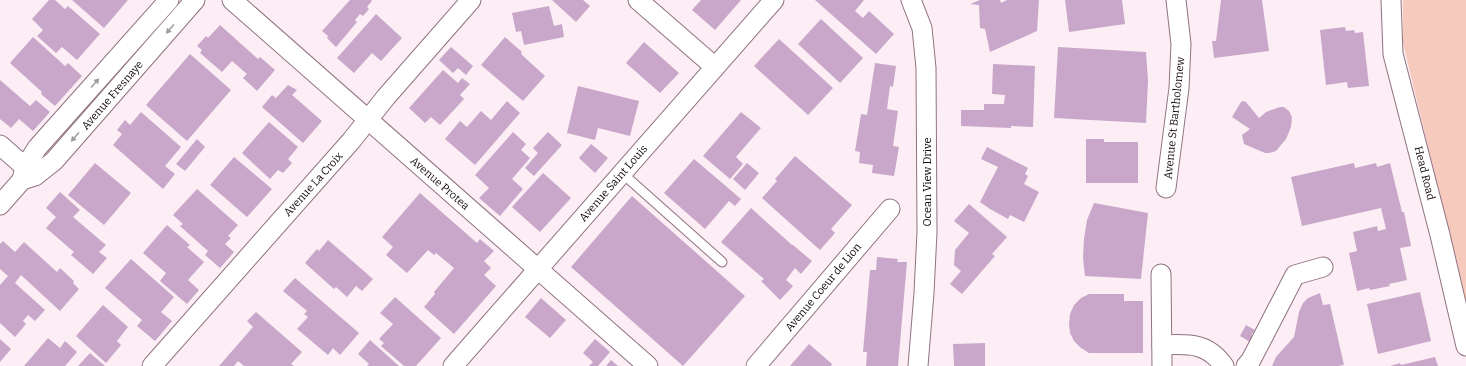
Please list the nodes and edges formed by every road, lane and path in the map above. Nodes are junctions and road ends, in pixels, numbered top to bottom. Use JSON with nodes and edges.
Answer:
{"nodes":[{"id":1,"x":169,"y":0,"type":"edge"},
{"id":2,"x":196,"y":0,"type":"edge"},
{"id":3,"x":232,"y":0,"type":"edge"},
{"id":4,"x":471,"y":0,"type":"edge"},
{"id":5,"x":638,"y":0,"type":"edge"},
{"id":6,"x":774,"y":0,"type":"edge"},
{"id":7,"x":911,"y":0,"type":"edge"},
{"id":8,"x":1176,"y":0,"type":"edge"},
{"id":9,"x":1391,"y":0,"type":"edge"},
{"id":10,"x":715,"y":67,"type":"junction"},
{"id":11,"x":368,"y":119,"type":"junction"},
{"id":12,"x":0,"y":144,"type":"edge"},
{"id":13,"x":622,"y":173,"type":"junction"},
{"id":14,"x":27,"y":174,"type":"junction"},
{"id":15,"x":1166,"y":188,"type":"dead end"},
{"id":16,"x":0,"y":205,"type":"edge"},
{"id":17,"x":890,"y":209,"type":"dead end"},
{"id":18,"x":722,"y":262,"type":"dead end"},
{"id":19,"x":1323,"y":267,"type":"dead end"},
{"id":20,"x":539,"y":270,"type":"junction"},
{"id":21,"x":1161,"y":274,"type":"dead end"},
{"id":22,"x":1162,"y":345,"type":"junction"},
{"id":23,"x":1466,"y":346,"type":"edge"},
{"id":24,"x":152,"y":366,"type":"edge"},
{"id":25,"x":453,"y":366,"type":"edge"},
{"id":26,"x":648,"y":366,"type":"edge"},
{"id":27,"x":756,"y":366,"type":"edge"},
{"id":28,"x":918,"y":366,"type":"edge"},
{"id":29,"x":1162,"y":366,"type":"edge"},
{"id":30,"x":1224,"y":366,"type":"edge"},
{"id":31,"x":1246,"y":366,"type":"edge"}],
"edges":[{"from":14,"to":1,"type":"street","name":"Avenue Fresnaye","one_way":true},
{"from":2,"to":14,"type":"street","name":"Avenue Fresnaye","one_way":true},
{"from":3,"to":11,"type":"street","name":"Avenue Protea"},
{"from":4,"to":11,"type":"street","name":"Avenue La Croix"},
{"from":5,"to":10,"type":"street"},
{"from":6,"to":10,"type":"street","name":"Avenue Saint Louis"},
{"from":7,"to":28,"type":"street","name":"Ocean View Drive"},
{"from":8,"to":15,"type":"street","name":"Avenue St Bartholomew"},
{"from":9,"to":23,"type":"street","name":"Head Road"},
{"from":10,"to":13,"type":"street","name":"Avenue Saint Louis"},
{"from":11,"to":20,"type":"street","name":"Avenue Protea"},
{"from":11,"to":24,"type":"street","name":"Avenue La Croix"},
{"from":12,"to":14,"type":"street"},
{"from":13,"to":18,"type":"lane"},
{"from":13,"to":20,"type":"street","name":"Avenue Saint Louis"},
{"from":14,"to":16,"type":"street","name":"Avenue Fresnaye"},
{"from":17,"to":27,"type":"street","name":"Avenue Coeur de Lion"},
{"from":19,"to":31,"type":"street"},
{"from":20,"to":25,"type":"street","name":"Avenue Saint Louis"},
{"from":20,"to":26,"type":"street","name":"Avenue Protea"},
{"from":21,"to":22,"type":"street"},
{"from":22,"to":29,"type":"street"},
{"from":22,"to":30,"type":"street"}]}
